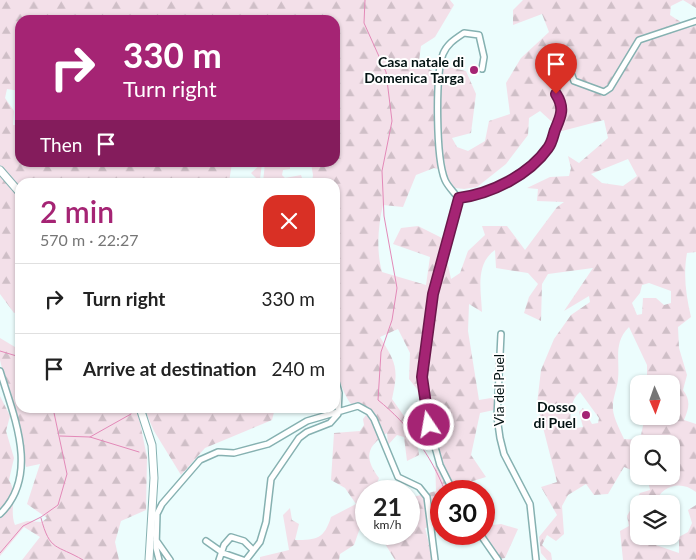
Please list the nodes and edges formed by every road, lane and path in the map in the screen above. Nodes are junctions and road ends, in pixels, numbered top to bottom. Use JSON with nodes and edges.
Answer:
{"nodes":[{"id":1,"x":696,"y":21,"type":"edge"},
{"id":2,"x":482,"y":69,"type":"dead end"},
{"id":3,"x":0,"y":170,"type":"edge"},
{"id":4,"x":15,"y":188,"type":"edge"},
{"id":5,"x":459,"y":198,"type":"junction"},
{"id":6,"x":501,"y":334,"type":"dead end"},
{"id":7,"x":0,"y":371,"type":"edge"},
{"id":8,"x":142,"y":413,"type":"edge"},
{"id":9,"x":338,"y":414,"type":"junction"},
{"id":10,"x":448,"y":480,"type":"edge"},
{"id":11,"x":0,"y":514,"type":"edge"},
{"id":12,"x":153,"y":537,"type":"junction"},
{"id":13,"x":206,"y":541,"type":"dead end"},
{"id":14,"x":488,"y":545,"type":"edge"},
{"id":15,"x":253,"y":550,"type":"junction"},
{"id":16,"x":222,"y":553,"type":"junction"},
{"id":17,"x":149,"y":560,"type":"edge"},
{"id":18,"x":159,"y":560,"type":"edge"},
{"id":19,"x":170,"y":560,"type":"edge"},
{"id":20,"x":219,"y":560,"type":"edge"},
{"id":21,"x":245,"y":560,"type":"edge"},
{"id":22,"x":435,"y":560,"type":"edge"},
{"id":23,"x":498,"y":560,"type":"edge"},
{"id":24,"x":536,"y":560,"type":"edge"}],
"edges":[{"from":1,"to":5,"type":"street"},
{"from":2,"to":5,"type":"street"},
{"from":3,"to":4,"type":"main road"},
{"from":5,"to":10,"type":"street"},
{"from":6,"to":24,"type":"street","name":"Via del Puel"},
{"from":7,"to":11,"type":"street"},
{"from":8,"to":12,"type":"main road"},
{"from":9,"to":12,"type":"street"},
{"from":9,"to":15,"type":"street"},
{"from":9,"to":22,"type":"street"},
{"from":12,"to":17,"type":"main road"},
{"from":12,"to":18,"type":"street"},
{"from":12,"to":19,"type":"street"},
{"from":13,"to":16,"type":"street"},
{"from":14,"to":23,"type":"street"},
{"from":15,"to":16,"type":"street"},
{"from":15,"to":21,"type":"street"},
{"from":16,"to":20,"type":"street"},
{"from":16,"to":21,"type":"street"}]}
